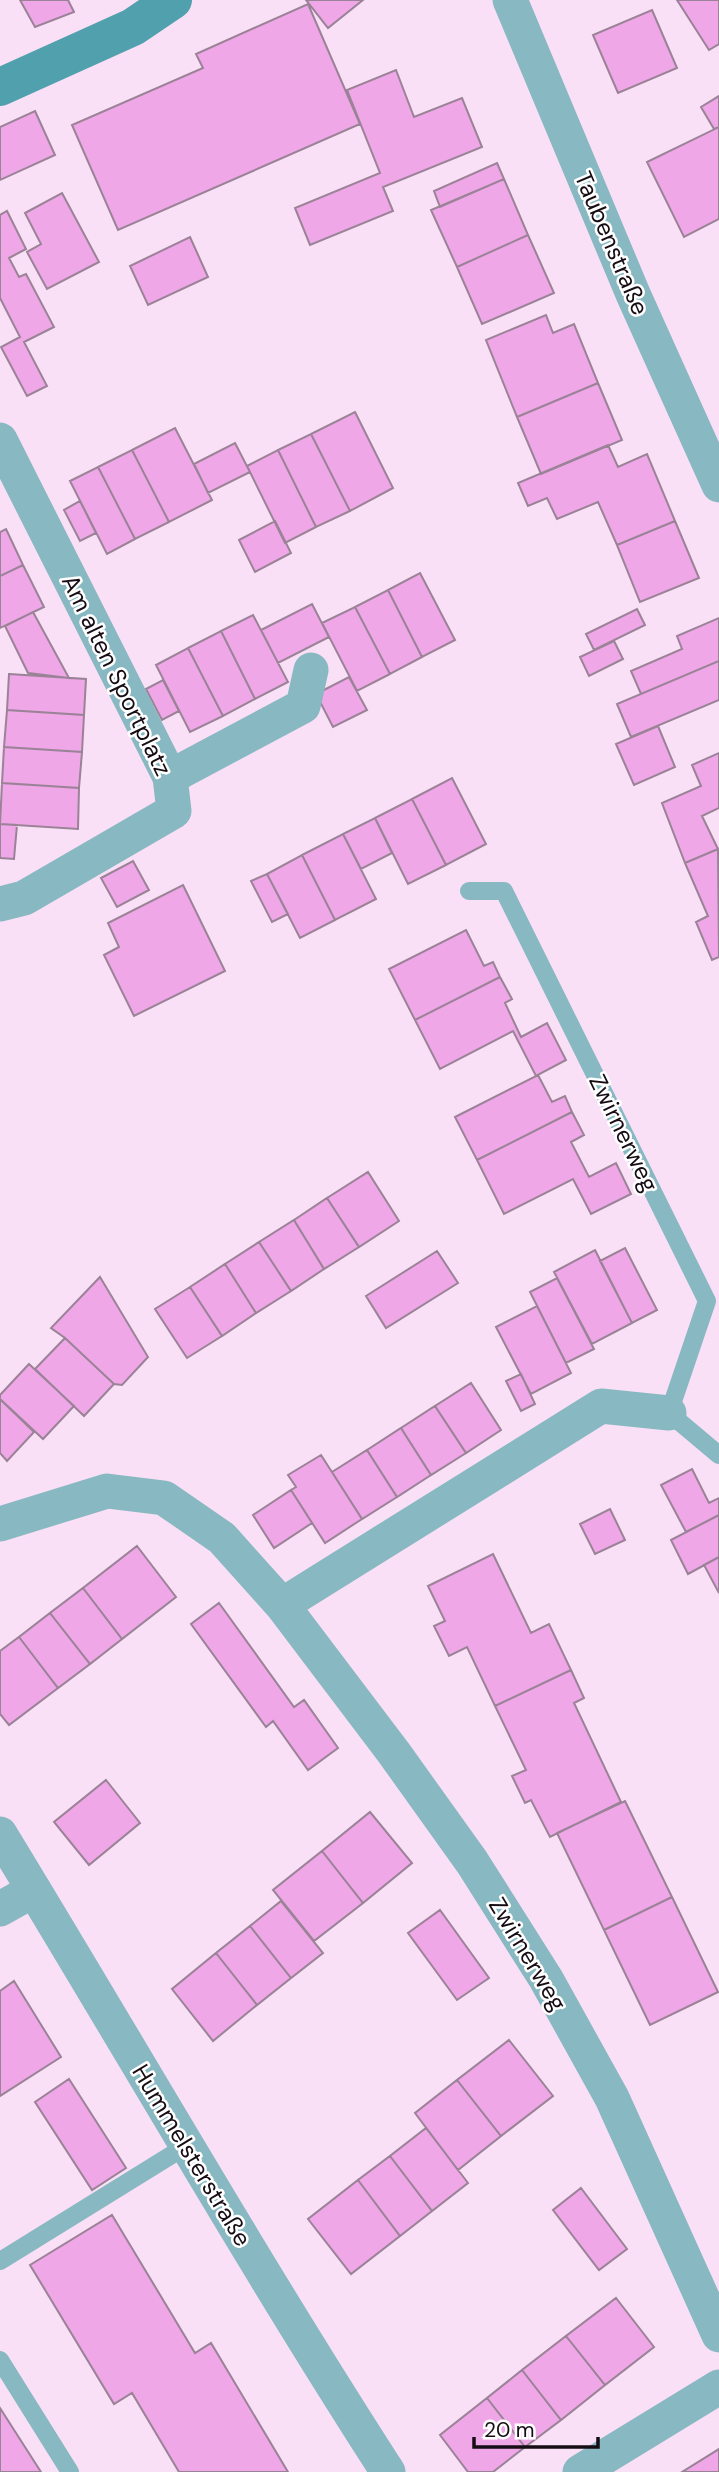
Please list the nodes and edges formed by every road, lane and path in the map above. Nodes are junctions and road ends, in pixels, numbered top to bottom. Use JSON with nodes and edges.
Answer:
{"nodes":[{"id":1,"x":173,"y":0,"type":"edge"},
{"id":2,"x":510,"y":0,"type":"edge"},
{"id":3,"x":0,"y":87,"type":"edge"},
{"id":4,"x":0,"y":440,"type":"edge"},
{"id":5,"x":719,"y":485,"type":"edge"},
{"id":6,"x":311,"y":670,"type":"dead end"},
{"id":7,"x":170,"y":777,"type":"junction"},
{"id":8,"x":469,"y":891,"type":"dead end"},
{"id":9,"x":0,"y":904,"type":"edge"},
{"id":10,"x":669,"y":1413,"type":"junction"},
{"id":11,"x":719,"y":1455,"type":"edge"},
{"id":12,"x":0,"y":1524,"type":"edge"},
{"id":13,"x":282,"y":1605,"type":"junction"},
{"id":14,"x":0,"y":1834,"type":"edge"},
{"id":15,"x":34,"y":1889,"type":"junction"},
{"id":16,"x":0,"y":1909,"type":"edge"},
{"id":17,"x":186,"y":2146,"type":"junction"},
{"id":18,"x":0,"y":2262,"type":"edge"},
{"id":19,"x":719,"y":2335,"type":"edge"},
{"id":20,"x":0,"y":2360,"type":"edge"},
{"id":21,"x":719,"y":2387,"type":"edge"},
{"id":22,"x":69,"y":2472,"type":"edge"},
{"id":23,"x":388,"y":2472,"type":"edge"},
{"id":24,"x":580,"y":2472,"type":"edge"}],
"edges":[{"from":1,"to":3,"type":"main road"},
{"from":2,"to":5,"type":"street","name":"Taubenstraße"},
{"from":4,"to":7,"type":"street","name":"Am alten Sportplatz"},
{"from":6,"to":7,"type":"street"},
{"from":7,"to":9,"type":"street","name":"Am alten Sportplatz"},
{"from":8,"to":10,"type":"lane","name":"Zwirnerweg"},
{"from":10,"to":11,"type":"lane"},
{"from":10,"to":13,"type":"street"},
{"from":12,"to":13,"type":"street","name":"Zwirnerweg"},
{"from":13,"to":19,"type":"street","name":"Zwirnerweg"},
{"from":14,"to":15,"type":"street","name":"Hummelsterstraße"},
{"from":15,"to":16,"type":"street"},
{"from":15,"to":17,"type":"street","name":"Hummelsterstraße"},
{"from":17,"to":18,"type":"lane"},
{"from":17,"to":23,"type":"street","name":"Hummelsterstraße"},
{"from":20,"to":22,"type":"lane"},
{"from":21,"to":24,"type":"street"}]}
